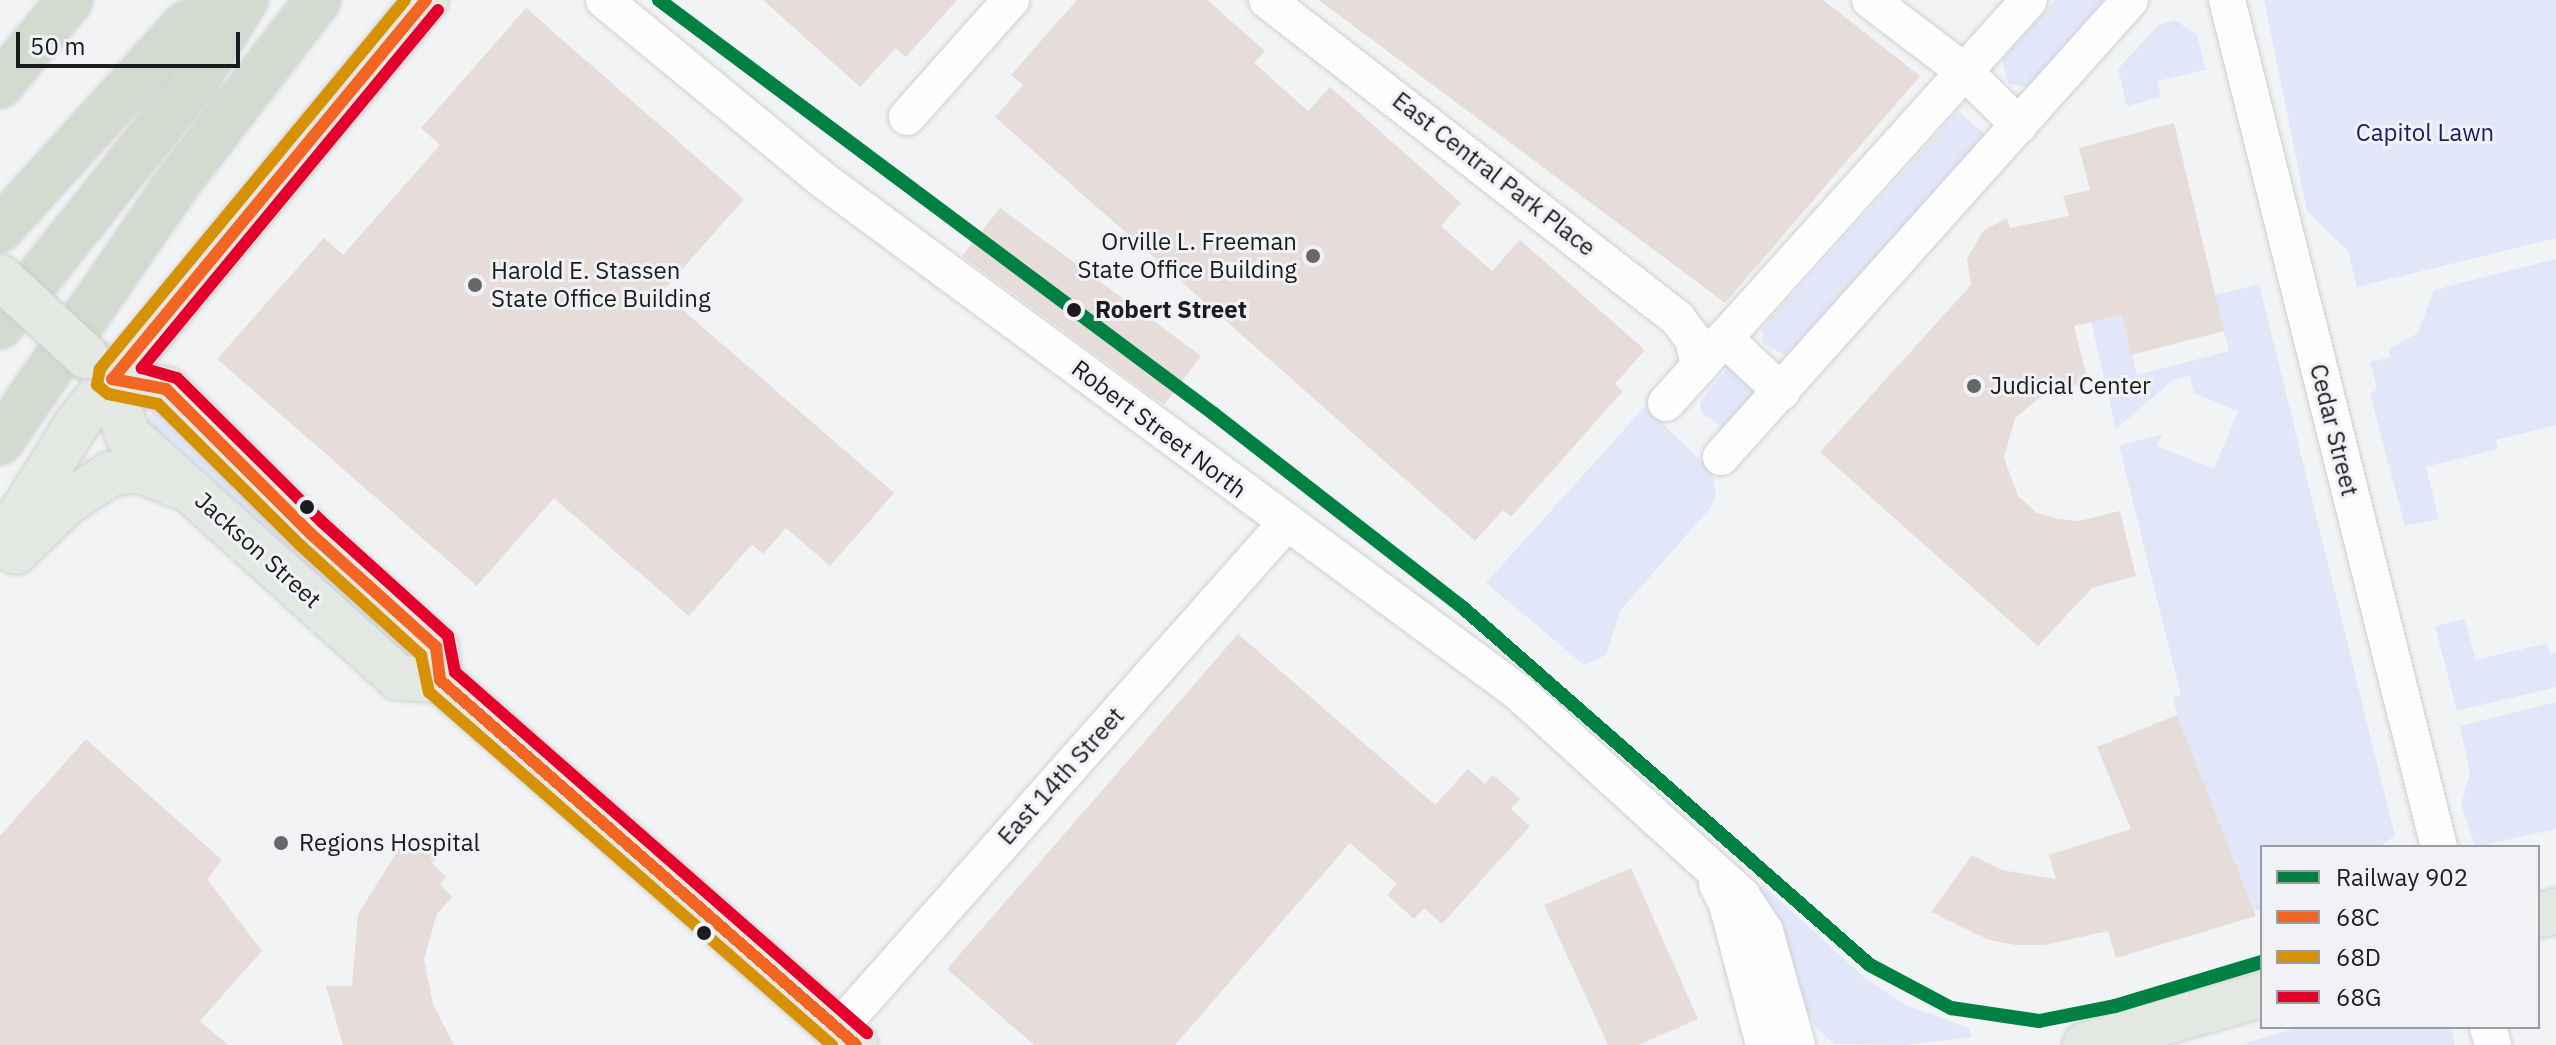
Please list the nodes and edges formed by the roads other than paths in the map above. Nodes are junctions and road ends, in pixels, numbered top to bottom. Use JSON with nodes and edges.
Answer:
{"nodes":[{"id":1,"x":48,"y":0,"type":"edge"},
{"id":2,"x":70,"y":0,"type":"edge"},
{"id":3,"x":227,"y":0,"type":"edge"},
{"id":4,"x":245,"y":0,"type":"edge"},
{"id":5,"x":318,"y":0,"type":"edge"},
{"id":6,"x":426,"y":0,"type":"edge"},
{"id":7,"x":604,"y":0,"type":"edge"},
{"id":8,"x":1011,"y":0,"type":"edge"},
{"id":9,"x":1267,"y":0,"type":"edge"},
{"id":10,"x":1870,"y":0,"type":"edge"},
{"id":11,"x":2029,"y":0,"type":"edge"},
{"id":12,"x":2130,"y":0,"type":"edge"},
{"id":13,"x":2225,"y":5,"type":"edge"},
{"id":14,"x":0,"y":52,"type":"edge"},
{"id":15,"x":1965,"y":72,"type":"junction"},
{"id":16,"x":0,"y":85,"type":"edge"},
{"id":17,"x":907,"y":117,"type":"dead end"},
{"id":18,"x":2019,"y":125,"type":"junction"},
{"id":19,"x":0,"y":229,"type":"edge"},
{"id":20,"x":0,"y":277,"type":"edge"},
{"id":21,"x":0,"y":326,"type":"edge"},
{"id":22,"x":1724,"y":338,"type":"junction"},
{"id":23,"x":1699,"y":366,"type":"junction"},
{"id":24,"x":99,"y":367,"type":"junction"},
{"id":25,"x":1782,"y":392,"type":"junction"},
{"id":26,"x":1666,"y":403,"type":"dead end"},
{"id":27,"x":0,"y":442,"type":"edge"},
{"id":28,"x":1721,"y":457,"type":"dead end"},
{"id":29,"x":214,"y":510,"type":"junction"},
{"id":30,"x":1287,"y":522,"type":"junction"},
{"id":31,"x":0,"y":547,"type":"edge"},
{"id":32,"x":0,"y":568,"type":"edge"},
{"id":33,"x":440,"y":680,"type":"junction"},
{"id":34,"x":2434,"y":830,"type":"edge"},
{"id":35,"x":1707,"y":865,"type":"junction"},
{"id":36,"x":2260,"y":996,"type":"edge"},
{"id":37,"x":846,"y":1037,"type":"edge"},
{"id":38,"x":1764,"y":1045,"type":"edge"},
{"id":39,"x":1797,"y":1045,"type":"edge"},
{"id":40,"x":2085,"y":1045,"type":"edge"}],
"edges":[{"from":1,"to":14,"type":"highway"},
{"from":2,"to":16,"type":"highway"},
{"from":3,"to":19,"type":"highway"},
{"from":4,"to":21,"type":"highway"},
{"from":5,"to":27,"type":"highway"},
{"from":6,"to":24,"type":"main road"},
{"from":7,"to":30,"type":"street","name":"Robert Street North"},
{"from":8,"to":17,"type":"street"},
{"from":9,"to":23,"type":"street","name":"East Central Park Place"},
{"from":10,"to":15,"type":"street"},
{"from":11,"to":15,"type":"street"},
{"from":12,"to":18,"type":"street"},
{"from":13,"to":34,"type":"street","name":"Cedar Street"},
{"from":15,"to":18,"type":"street"},
{"from":15,"to":22,"type":"street"},
{"from":18,"to":25,"type":"street"},
{"from":20,"to":24,"type":"main road","bridge":true},
{"from":22,"to":23,"type":"street"},
{"from":22,"to":25,"type":"street"},
{"from":23,"to":26,"type":"street"},
{"from":24,"to":29,"type":"main road","name":"Jackson Street"},
{"from":24,"to":31,"type":"main road"},
{"from":24,"to":33,"type":"main road","name":"Jackson Street"},
{"from":25,"to":28,"type":"street"},
{"from":29,"to":32,"type":"main road"},
{"from":29,"to":33,"type":"main road","name":"Jackson Street"},
{"from":30,"to":35,"type":"street","name":"Robert Street North"},
{"from":30,"to":37,"type":"street","name":"East 14th Street"},
{"from":33,"to":37,"type":"main road"},
{"from":35,"to":38,"type":"street","name":"Robert Street North"},
{"from":35,"to":39,"type":"street","name":"Robert Street North"},
{"from":36,"to":40,"type":"main road"}]}
